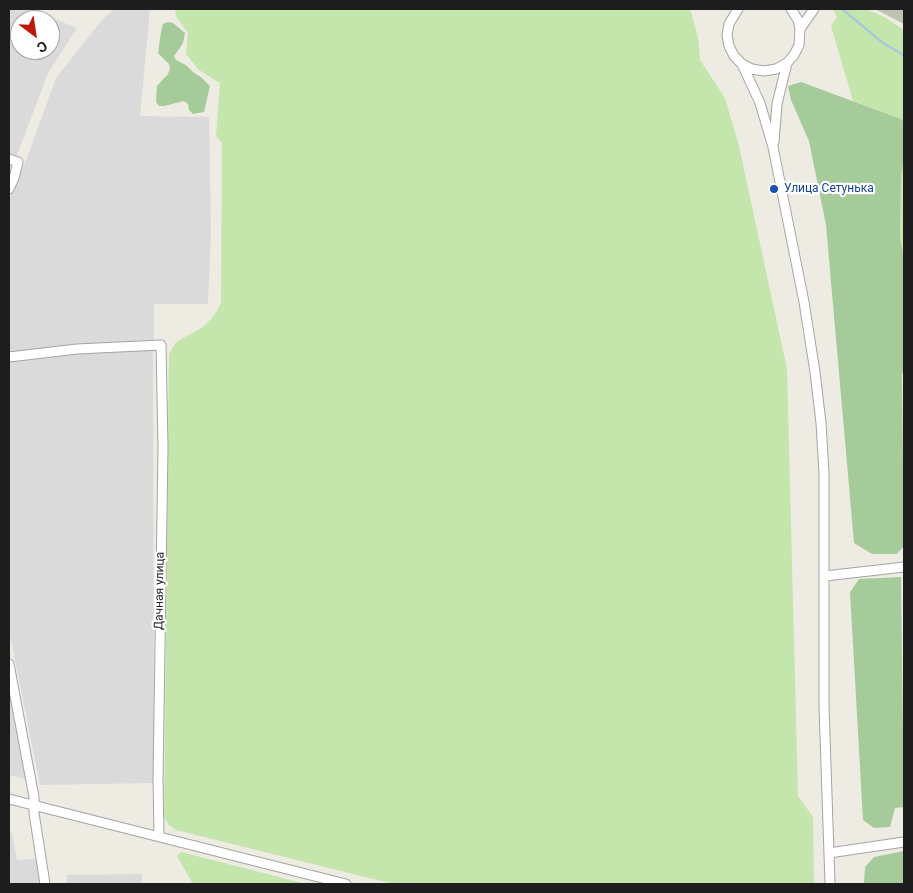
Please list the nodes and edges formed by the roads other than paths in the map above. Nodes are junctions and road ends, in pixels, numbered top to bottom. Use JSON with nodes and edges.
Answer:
{"nodes":[{"id":1,"x":738,"y":9,"type":"edge"},
{"id":2,"x":791,"y":9,"type":"edge"},
{"id":3,"x":814,"y":9,"type":"edge"},
{"id":4,"x":800,"y":29,"type":"junction"},
{"id":5,"x":786,"y":63,"type":"junction"},
{"id":6,"x":742,"y":64,"type":"junction"},
{"id":7,"x":773,"y":147,"type":"junction"},
{"id":8,"x":9,"y":159,"type":"edge"},
{"id":9,"x":9,"y":189,"type":"edge"},
{"id":10,"x":9,"y":357,"type":"edge"},
{"id":11,"x":904,"y":567,"type":"edge"},
{"id":12,"x":825,"y":576,"type":"junction"},
{"id":13,"x":9,"y":664,"type":"edge"},
{"id":14,"x":9,"y":799,"type":"edge"},
{"id":15,"x":34,"y":806,"type":"junction"},
{"id":16,"x":159,"y":836,"type":"junction"},
{"id":17,"x":904,"y":842,"type":"edge"},
{"id":18,"x":828,"y":853,"type":"junction"},
{"id":19,"x":45,"y":884,"type":"edge"},
{"id":20,"x":346,"y":884,"type":"edge"},
{"id":21,"x":830,"y":884,"type":"edge"}],
"edges":[{"from":1,"to":6,"type":"street"},
{"from":2,"to":4,"type":"street"},
{"from":3,"to":4,"type":"street"},
{"from":4,"to":5,"type":"street"},
{"from":5,"to":6,"type":"street"},
{"from":5,"to":7,"type":"street"},
{"from":6,"to":7,"type":"street"},
{"from":7,"to":12,"type":"street"},
{"from":8,"to":9,"type":"street"},
{"from":10,"to":16,"type":"street","name":"Дачная улица"},
{"from":11,"to":12,"type":"street"},
{"from":12,"to":18,"type":"street"},
{"from":13,"to":15,"type":"street"},
{"from":14,"to":15,"type":"street"},
{"from":15,"to":16,"type":"street"},
{"from":15,"to":19,"type":"street"},
{"from":16,"to":20,"type":"street"},
{"from":17,"to":18,"type":"street"},
{"from":18,"to":21,"type":"street"}]}
